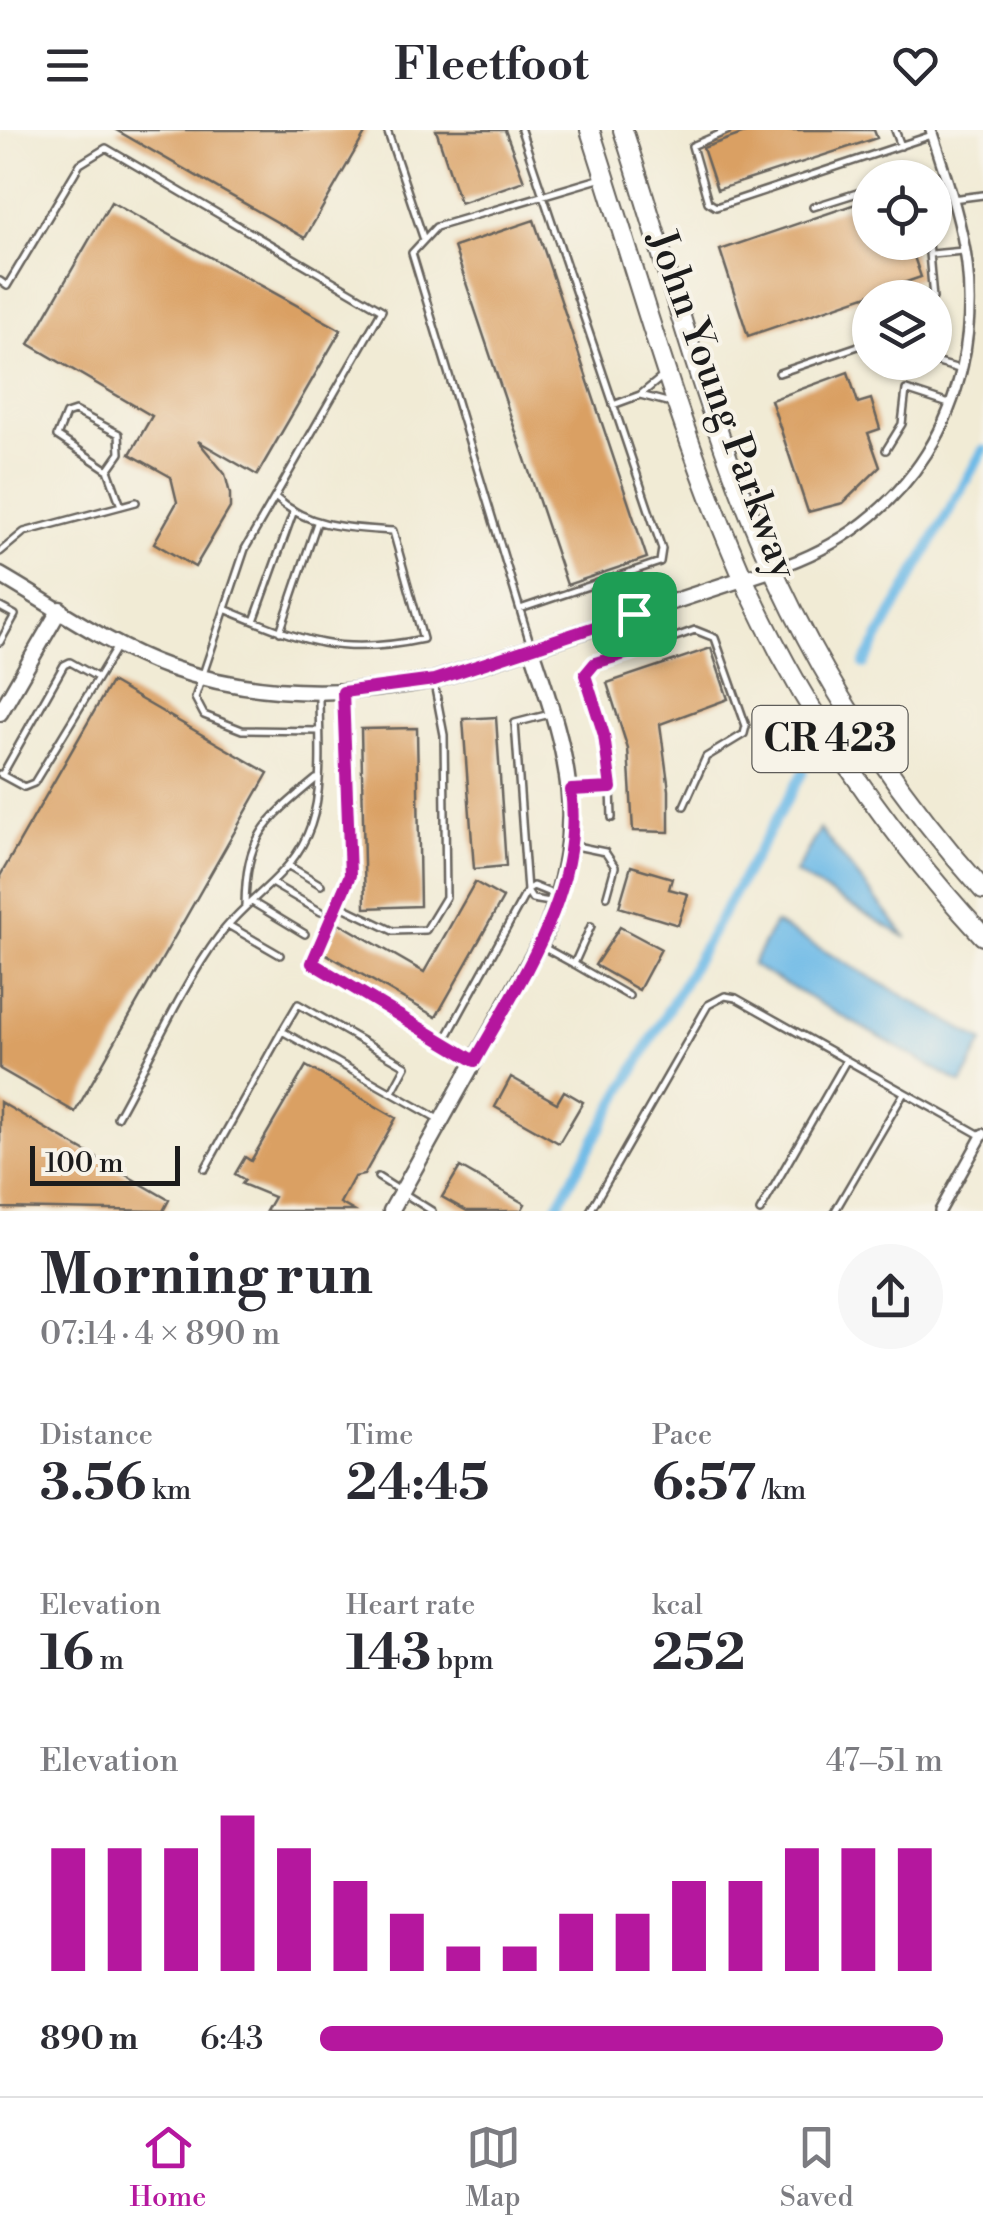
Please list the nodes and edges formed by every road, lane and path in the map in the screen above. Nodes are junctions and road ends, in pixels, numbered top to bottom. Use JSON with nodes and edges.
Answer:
{"nodes":[{"id":1,"x":387,"y":130,"type":"edge"},
{"id":2,"x":520,"y":130,"type":"edge"},
{"id":3,"x":590,"y":130,"type":"edge"},
{"id":4,"x":623,"y":130,"type":"edge"},
{"id":5,"x":729,"y":130,"type":"edge"},
{"id":6,"x":895,"y":130,"type":"edge"},
{"id":7,"x":931,"y":133,"type":"edge"},
{"id":8,"x":901,"y":146,"type":"junction"},
{"id":9,"x":940,"y":160,"type":"edge"},
{"id":10,"x":606,"y":177,"type":"junction"},
{"id":11,"x":542,"y":194,"type":"junction"},
{"id":12,"x":852,"y":194,"type":"edge"},
{"id":13,"x":644,"y":195,"type":"junction"},
{"id":14,"x":983,"y":195,"type":"edge"},
{"id":15,"x":952,"y":199,"type":"joint"},
{"id":16,"x":813,"y":206,"type":"dead end"},
{"id":17,"x":424,"y":240,"type":"junction"},
{"id":18,"x":964,"y":251,"type":"junction"},
{"id":19,"x":952,"y":252,"type":"edge"},
{"id":20,"x":0,"y":282,"type":"edge"},
{"id":21,"x":852,"y":348,"type":"edge"},
{"id":22,"x":952,"y":367,"type":"edge"},
{"id":23,"x":959,"y":369,"type":"junction"},
{"id":24,"x":668,"y":373,"type":"junction"},
{"id":25,"x":779,"y":374,"type":"dead end"},
{"id":26,"x":640,"y":395,"type":"junction"},
{"id":27,"x":950,"y":404,"type":"junction"},
{"id":28,"x":614,"y":405,"type":"junction"},
{"id":29,"x":679,"y":406,"type":"junction"},
{"id":30,"x":886,"y":450,"type":"dead end"},
{"id":31,"x":108,"y":470,"type":"junction"},
{"id":32,"x":276,"y":498,"type":"junction"},
{"id":33,"x":136,"y":502,"type":"dead end"},
{"id":34,"x":121,"y":506,"type":"junction"},
{"id":35,"x":293,"y":513,"type":"junction"},
{"id":36,"x":317,"y":524,"type":"junction"},
{"id":37,"x":0,"y":552,"type":"edge"},
{"id":38,"x":773,"y":569,"type":"junction"},
{"id":39,"x":0,"y":575,"type":"edge"},
{"id":40,"x":744,"y":578,"type":"junction"},
{"id":41,"x":0,"y":607,"type":"edge"},
{"id":42,"x":60,"y":609,"type":"junction"},
{"id":43,"x":520,"y":609,"type":"junction"},
{"id":44,"x":227,"y":610,"type":"junction"},
{"id":45,"x":634,"y":614,"type":"junction"},
{"id":46,"x":254,"y":621,"type":"junction"},
{"id":47,"x":280,"y":632,"type":"junction"},
{"id":48,"x":0,"y":642,"type":"edge"},
{"id":49,"x":119,"y":644,"type":"junction"},
{"id":50,"x":645,"y":648,"type":"junction"},
{"id":51,"x":532,"y":649,"type":"junction"},
{"id":52,"x":96,"y":677,"type":"junction"},
{"id":53,"x":202,"y":677,"type":"junction"},
{"id":54,"x":434,"y":680,"type":"junction"},
{"id":55,"x":319,"y":692,"type":"junction"},
{"id":56,"x":343,"y":692,"type":"junction"},
{"id":57,"x":0,"y":713,"type":"edge"},
{"id":58,"x":554,"y":714,"type":"junction"},
{"id":59,"x":319,"y":730,"type":"junction"},
{"id":60,"x":1,"y":774,"type":"edge"},
{"id":61,"x":318,"y":777,"type":"junction"},
{"id":62,"x":611,"y":788,"type":"junction"},
{"id":63,"x":571,"y":790,"type":"junction"},
{"id":64,"x":684,"y":806,"type":"dead end"},
{"id":65,"x":612,"y":818,"type":"dead end"},
{"id":66,"x":571,"y":844,"type":"junction"},
{"id":67,"x":289,"y":866,"type":"junction"},
{"id":68,"x":273,"y":884,"type":"junction"},
{"id":69,"x":322,"y":885,"type":"dead end"},
{"id":70,"x":526,"y":890,"type":"junction"},
{"id":71,"x":983,"y":890,"type":"edge"},
{"id":72,"x":607,"y":896,"type":"dead end"},
{"id":73,"x":558,"y":900,"type":"junction"},
{"id":74,"x":248,"y":904,"type":"junction"},
{"id":75,"x":340,"y":906,"type":"junction"},
{"id":76,"x":321,"y":912,"type":"dead end"},
{"id":77,"x":228,"y":925,"type":"junction"},
{"id":78,"x":591,"y":926,"type":"dead end"},
{"id":79,"x":306,"y":934,"type":"dead end"},
{"id":80,"x":983,"y":936,"type":"edge"},
{"id":81,"x":539,"y":945,"type":"junction"},
{"id":82,"x":280,"y":955,"type":"dead end"},
{"id":83,"x":574,"y":964,"type":"junction"},
{"id":84,"x":628,"y":996,"type":"dead end"},
{"id":85,"x":282,"y":1031,"type":"junction"},
{"id":86,"x":444,"y":1042,"type":"junction"},
{"id":87,"x":475,"y":1061,"type":"junction"},
{"id":88,"x":846,"y":1061,"type":"junction"},
{"id":89,"x":392,"y":1092,"type":"junction"},
{"id":90,"x":904,"y":1093,"type":"junction"},
{"id":91,"x":117,"y":1117,"type":"dead end"},
{"id":92,"x":442,"y":1121,"type":"junction"},
{"id":93,"x":982,"y":1135,"type":"edge"},
{"id":94,"x":205,"y":1169,"type":"dead end"},
{"id":95,"x":378,"y":1177,"type":"dead end"},
{"id":96,"x":402,"y":1192,"type":"junction"},
{"id":97,"x":391,"y":1211,"type":"edge"},
{"id":98,"x":432,"y":1211,"type":"edge"},
{"id":99,"x":590,"y":1211,"type":"edge"},
{"id":100,"x":760,"y":1211,"type":"edge"},
{"id":101,"x":835,"y":1211,"type":"edge"},
{"id":102,"x":940,"y":1211,"type":"edge"}],
"edges":[{"from":1,"to":17,"type":"lane"},
{"from":2,"to":11,"type":"lane"},
{"from":3,"to":10,"type":"highway","name":"John Young Parkway","number":"CR 423"},
{"from":4,"to":13,"type":"highway","name":"John Young Parkway","number":"CR 423"},
{"from":5,"to":8,"type":"lane"},
{"from":6,"to":8,"type":"lane"},
{"from":7,"to":8,"type":"lane"},
{"from":7,"to":9,"type":"street"},
{"from":10,"to":11,"type":"lane"},
{"from":10,"to":13,"type":"highway"},
{"from":10,"to":24,"type":"highway","name":"John Young Parkway","number":"CR 423"},
{"from":11,"to":17,"type":"lane"},
{"from":11,"to":28,"type":"lane"},
{"from":12,"to":16,"type":"lane"},
{"from":13,"to":38,"type":"highway","name":"John Young Parkway","number":"CR 423"},
{"from":14,"to":15,"type":"lane"},
{"from":15,"to":18,"type":"street"},
{"from":17,"to":43,"type":"lane"},
{"from":18,"to":19,"type":"lane"},
{"from":18,"to":23,"type":"street"},
{"from":20,"to":32,"type":"lane"},
{"from":21,"to":25,"type":"lane"},
{"from":22,"to":23,"type":"lane"},
{"from":23,"to":27,"type":"street"},
{"from":24,"to":26,"type":"lane"},
{"from":24,"to":29,"type":"highway","name":"John Young Parkway","number":"CR 423"},
{"from":26,"to":28,"type":"lane"},
{"from":26,"to":29,"type":"lane"},
{"from":27,"to":30,"type":"lane"},
{"from":27,"to":38,"type":"street"},
{"from":28,"to":43,"type":"lane"},
{"from":29,"to":40,"type":"highway","name":"John Young Parkway","number":"CR 423"},
{"from":31,"to":31,"type":"lane"},
{"from":31,"to":34,"type":"lane"},
{"from":32,"to":35,"type":"lane"},
{"from":32,"to":44,"type":"lane"},
{"from":33,"to":34,"type":"lane"},
{"from":34,"to":37,"type":"lane"},
{"from":35,"to":36,"type":"lane"},
{"from":35,"to":46,"type":"lane"},
{"from":36,"to":47,"type":"lane"},
{"from":36,"to":47,"type":"lane"},
{"from":38,"to":40,"type":"street"},
{"from":38,"to":71,"type":"highway","name":"John Young Parkway","number":"CR 423"},
{"from":39,"to":42,"type":"street"},
{"from":40,"to":45,"type":"street"},
{"from":40,"to":80,"type":"highway","name":"John Young Parkway","number":"CR 423"},
{"from":41,"to":48,"type":"lane"},
{"from":42,"to":49,"type":"street"},
{"from":42,"to":57,"type":"street"},
{"from":43,"to":51,"type":"lane"},
{"from":44,"to":46,"type":"lane"},
{"from":44,"to":53,"type":"lane"},
{"from":45,"to":50,"type":"lane"},
{"from":45,"to":51,"type":"street"},
{"from":46,"to":47,"type":"lane"},
{"from":49,"to":52,"type":"lane"},
{"from":49,"to":53,"type":"street"},
{"from":50,"to":62,"type":"lane"},
{"from":50,"to":64,"type":"lane"},
{"from":51,"to":54,"type":"street"},
{"from":51,"to":58,"type":"street"},
{"from":52,"to":60,"type":"lane"},
{"from":52,"to":60,"type":"lane"},
{"from":53,"to":55,"type":"street"},
{"from":53,"to":59,"type":"lane"},
{"from":54,"to":56,"type":"street"},
{"from":54,"to":75,"type":"lane"},
{"from":55,"to":56,"type":"street"},
{"from":55,"to":59,"type":"lane"},
{"from":56,"to":75,"type":"lane"},
{"from":58,"to":63,"type":"street"},
{"from":58,"to":70,"type":"lane"},
{"from":59,"to":61,"type":"lane"},
{"from":61,"to":67,"type":"lane"},
{"from":61,"to":74,"type":"lane"},
{"from":62,"to":63,"type":"lane"},
{"from":62,"to":65,"type":"lane"},
{"from":63,"to":66,"type":"street"},
{"from":66,"to":72,"type":"lane"},
{"from":66,"to":73,"type":"street"},
{"from":67,"to":68,"type":"lane"},
{"from":67,"to":69,"type":"lane"},
{"from":68,"to":74,"type":"lane"},
{"from":68,"to":76,"type":"lane"},
{"from":70,"to":73,"type":"lane"},
{"from":70,"to":73,"type":"lane"},
{"from":70,"to":86,"type":"lane"},
{"from":73,"to":81,"type":"street"},
{"from":74,"to":77,"type":"lane"},
{"from":74,"to":79,"type":"lane"},
{"from":75,"to":86,"type":"lane"},
{"from":77,"to":82,"type":"lane"},
{"from":77,"to":91,"type":"lane"},
{"from":78,"to":83,"type":"lane"},
{"from":81,"to":83,"type":"lane"},
{"from":81,"to":87,"type":"street"},
{"from":83,"to":84,"type":"lane"},
{"from":85,"to":89,"type":"lane"},
{"from":85,"to":89,"type":"lane"},
{"from":85,"to":94,"type":"lane"},
{"from":86,"to":87,"type":"lane"},
{"from":87,"to":92,"type":"street"},
{"from":88,"to":90,"type":"lane"},
{"from":88,"to":99,"type":"lane"},
{"from":88,"to":100,"type":"lane"},
{"from":89,"to":92,"type":"lane"},
{"from":90,"to":93,"type":"lane"},
{"from":90,"to":101,"type":"lane"},
{"from":92,"to":96,"type":"street"},
{"from":93,"to":102,"type":"street"},
{"from":95,"to":96,"type":"lane"},
{"from":96,"to":97,"type":"street"},
{"from":96,"to":98,"type":"lane"}]}
